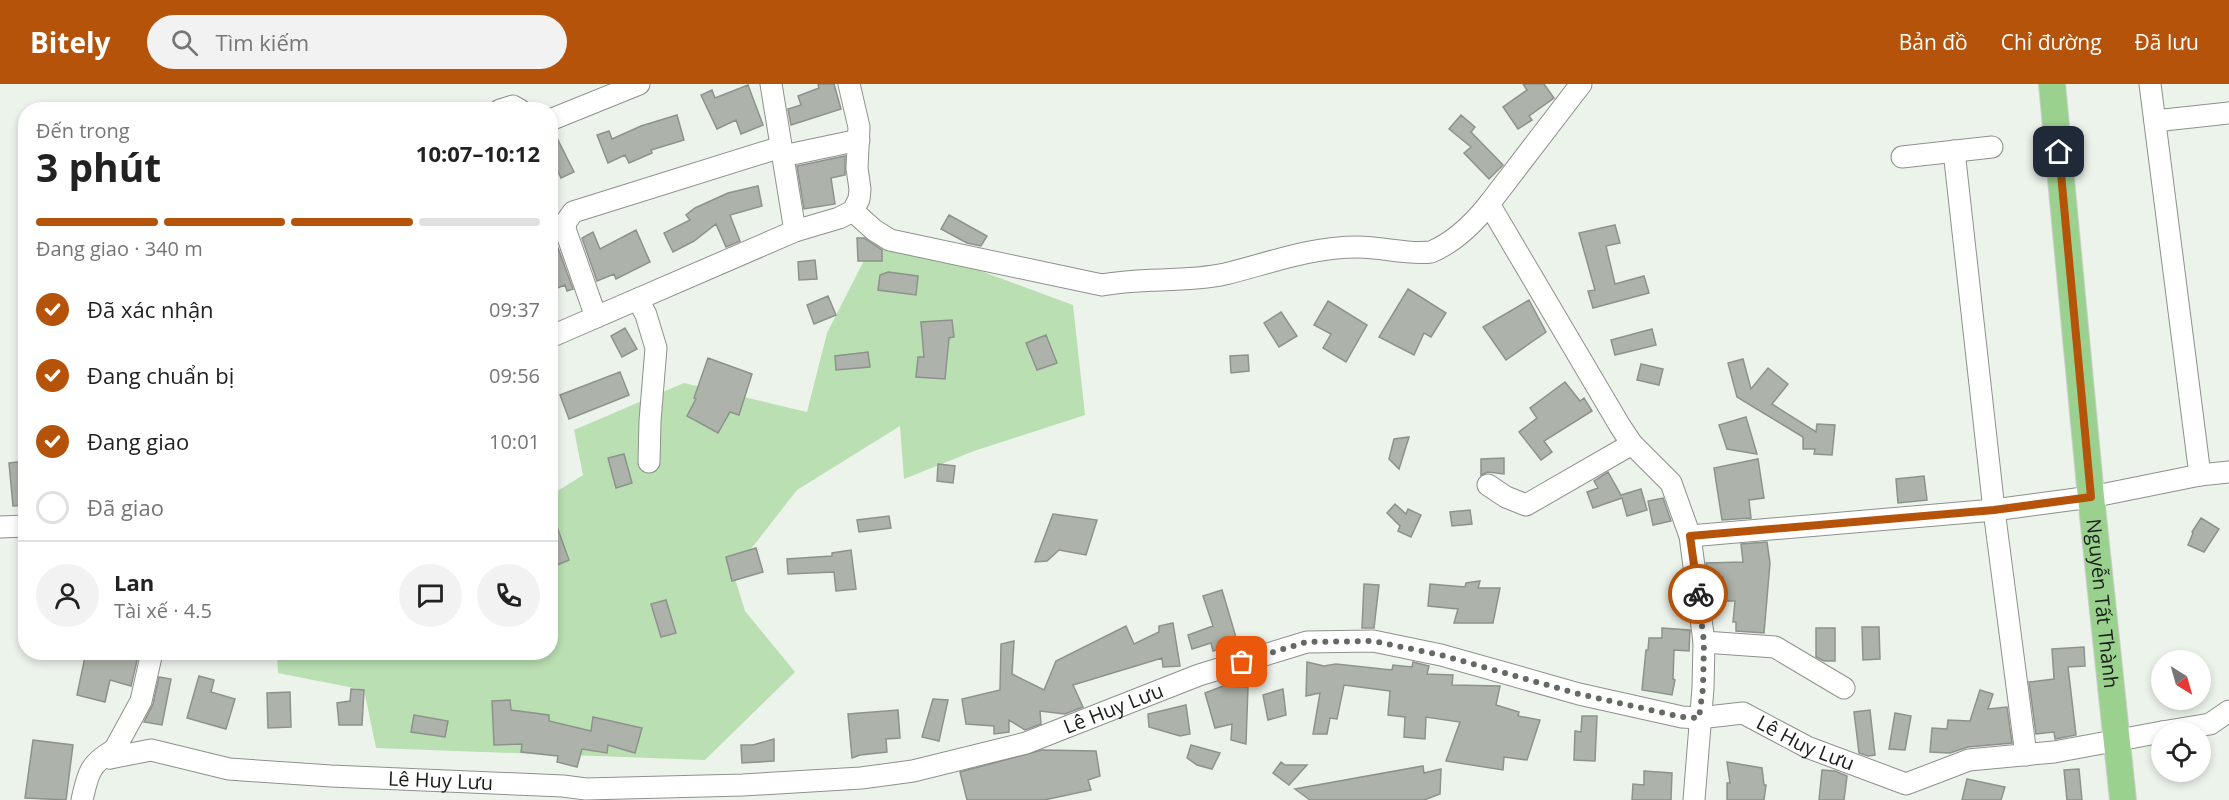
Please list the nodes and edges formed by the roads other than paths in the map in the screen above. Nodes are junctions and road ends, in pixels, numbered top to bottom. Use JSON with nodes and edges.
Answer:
{"nodes":[{"id":1,"x":639,"y":84,"type":"edge"},
{"id":2,"x":771,"y":84,"type":"edge"},
{"id":3,"x":849,"y":84,"type":"edge"},
{"id":4,"x":1581,"y":84,"type":"edge"},
{"id":5,"x":2052,"y":84,"type":"edge"},
{"id":6,"x":2150,"y":84,"type":"edge"},
{"id":7,"x":2229,"y":113,"type":"edge"},
{"id":8,"x":558,"y":117,"type":"edge"},
{"id":9,"x":2155,"y":121,"type":"junction"},
{"id":10,"x":859,"y":140,"type":"junction"},
{"id":11,"x":1992,"y":147,"type":"dead end"},
{"id":12,"x":782,"y":151,"type":"junction"},
{"id":13,"x":1954,"y":151,"type":"junction"},
{"id":14,"x":1902,"y":157,"type":"dead end"},
{"id":15,"x":1489,"y":204,"type":"junction"},
{"id":16,"x":853,"y":211,"type":"junction"},
{"id":17,"x":795,"y":231,"type":"junction"},
{"id":18,"x":638,"y":299,"type":"junction"},
{"id":19,"x":596,"y":317,"type":"junction"},
{"id":20,"x":558,"y":334,"type":"edge"},
{"id":21,"x":1632,"y":444,"type":"junction"},
{"id":22,"x":650,"y":462,"type":"dead end"},
{"id":23,"x":2229,"y":471,"type":"edge"},
{"id":24,"x":2200,"y":475,"type":"junction"},
{"id":25,"x":1488,"y":485,"type":"dead end"},
{"id":26,"x":2091,"y":497,"type":"junction"},
{"id":27,"x":1994,"y":510,"type":"junction"},
{"id":28,"x":18,"y":526,"type":"edge"},
{"id":29,"x":0,"y":527,"type":"edge"},
{"id":30,"x":1690,"y":536,"type":"junction"},
{"id":31,"x":1704,"y":642,"type":"junction"},
{"id":32,"x":150,"y":660,"type":"edge"},
{"id":33,"x":1844,"y":688,"type":"dead end"},
{"id":34,"x":2229,"y":711,"type":"edge"},
{"id":35,"x":1699,"y":718,"type":"junction"},
{"id":36,"x":2211,"y":723,"type":"edge"},
{"id":37,"x":2151,"y":734,"type":"edge"},
{"id":38,"x":2116,"y":740,"type":"junction"},
{"id":39,"x":2026,"y":755,"type":"junction"},
{"id":40,"x":110,"y":758,"type":"junction"},
{"id":41,"x":82,"y":800,"type":"edge"},
{"id":42,"x":1694,"y":800,"type":"edge"},
{"id":43,"x":2123,"y":800,"type":"edge"}],
"edges":[{"from":1,"to":8,"type":"street"},
{"from":2,"to":12,"type":"street"},
{"from":3,"to":10,"type":"street"},
{"from":4,"to":15,"type":"street"},
{"from":5,"to":26,"type":"main road","name":"Nguyễn Tất Thành"},
{"from":6,"to":9,"type":"street"},
{"from":7,"to":9,"type":"street"},
{"from":9,"to":24,"type":"street"},
{"from":10,"to":12,"type":"street"},
{"from":10,"to":16,"type":"street"},
{"from":11,"to":13,"type":"street"},
{"from":12,"to":17,"type":"street"},
{"from":12,"to":19,"type":"street"},
{"from":13,"to":14,"type":"street"},
{"from":13,"to":27,"type":"street"},
{"from":15,"to":16,"type":"street"},
{"from":15,"to":21,"type":"street"},
{"from":16,"to":17,"type":"street"},
{"from":17,"to":18,"type":"street"},
{"from":18,"to":19,"type":"street"},
{"from":18,"to":22,"type":"street"},
{"from":19,"to":20,"type":"street"},
{"from":21,"to":25,"type":"street"},
{"from":21,"to":30,"type":"street"},
{"from":23,"to":24,"type":"street"},
{"from":24,"to":26,"type":"street"},
{"from":26,"to":27,"type":"street"},
{"from":26,"to":38,"type":"main road","name":"Nguyễn Tất Thành"},
{"from":27,"to":30,"type":"street"},
{"from":27,"to":39,"type":"street"},
{"from":28,"to":29,"type":"street"},
{"from":30,"to":31,"type":"street"},
{"from":31,"to":33,"type":"street"},
{"from":31,"to":35,"type":"street"},
{"from":32,"to":40,"type":"street"},
{"from":34,"to":36,"type":"street","name":"Lê Huy Lưu"},
{"from":35,"to":39,"type":"street","name":"Lê Huy Lưu"},
{"from":35,"to":40,"type":"street","name":"Lê Huy Lưu"},
{"from":35,"to":42,"type":"street"},
{"from":37,"to":38,"type":"street","name":"Lê Huy Lưu"},
{"from":38,"to":39,"type":"street","name":"Lê Huy Lưu"},
{"from":38,"to":43,"type":"main road","name":"Nguyễn Tất Thành"},
{"from":40,"to":41,"type":"street","name":"Lê Huy Lưu"}]}
